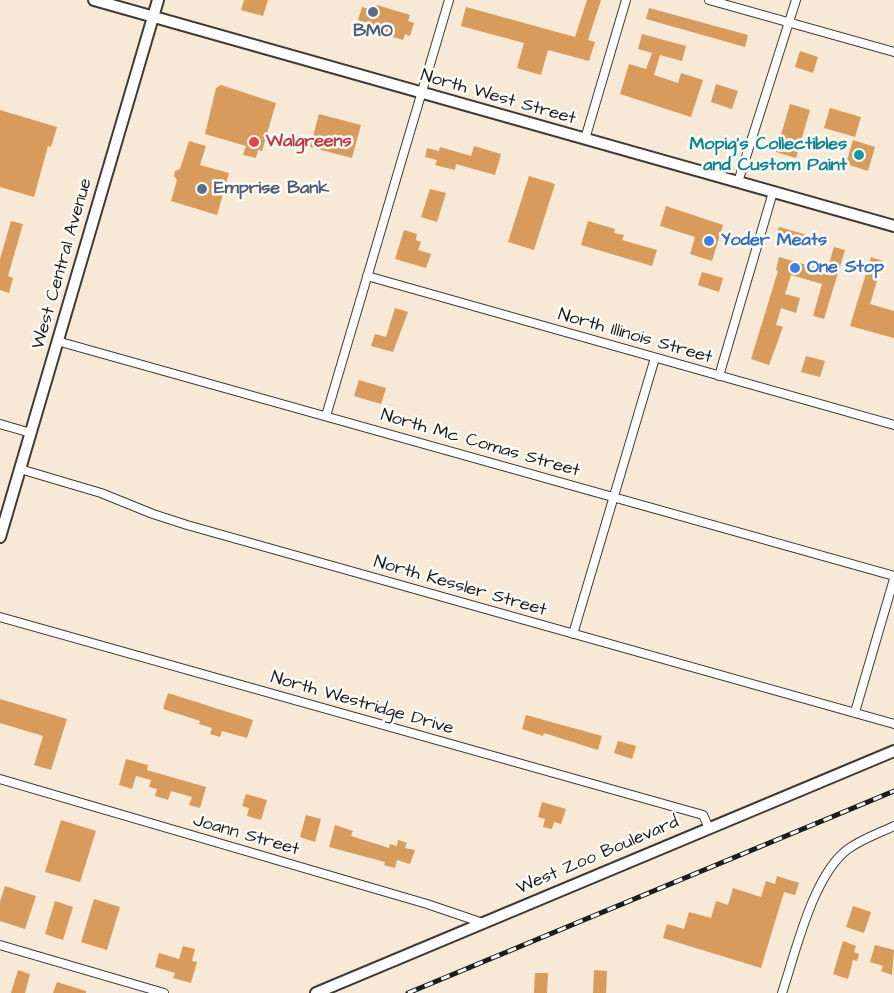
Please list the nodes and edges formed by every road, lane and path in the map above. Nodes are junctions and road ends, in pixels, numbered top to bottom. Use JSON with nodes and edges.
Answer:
{"nodes":[{"id":1,"x":94,"y":0,"type":"edge"},
{"id":2,"x":158,"y":0,"type":"edge"},
{"id":3,"x":449,"y":0,"type":"edge"},
{"id":4,"x":626,"y":0,"type":"edge"},
{"id":5,"x":709,"y":0,"type":"edge"},
{"id":6,"x":796,"y":0,"type":"edge"},
{"id":7,"x":153,"y":17,"type":"junction"},
{"id":8,"x":789,"y":23,"type":"junction"},
{"id":9,"x":894,"y":52,"type":"edge"},
{"id":10,"x":422,"y":93,"type":"junction"},
{"id":11,"x":585,"y":139,"type":"junction"},
{"id":12,"x":738,"y":182,"type":"junction"},
{"id":13,"x":773,"y":192,"type":"junction"},
{"id":14,"x":894,"y":226,"type":"edge"},
{"id":15,"x":367,"y":276,"type":"junction"},
{"id":16,"x":57,"y":341,"type":"junction"},
{"id":17,"x":655,"y":358,"type":"junction"},
{"id":18,"x":719,"y":376,"type":"junction"},
{"id":19,"x":326,"y":416,"type":"junction"},
{"id":20,"x":0,"y":424,"type":"edge"},
{"id":21,"x":894,"y":425,"type":"edge"},
{"id":22,"x":31,"y":433,"type":"junction"},
{"id":23,"x":20,"y":469,"type":"junction"},
{"id":24,"x":614,"y":497,"type":"junction"},
{"id":25,"x":0,"y":537,"type":"edge"},
{"id":26,"x":894,"y":577,"type":"edge"},
{"id":27,"x":0,"y":617,"type":"edge"},
{"id":28,"x":573,"y":634,"type":"junction"},
{"id":29,"x":855,"y":712,"type":"junction"},
{"id":30,"x":894,"y":724,"type":"edge"},
{"id":31,"x":894,"y":751,"type":"edge"},
{"id":32,"x":0,"y":779,"type":"edge"},
{"id":33,"x":894,"y":826,"type":"edge"},
{"id":34,"x":709,"y":828,"type":"junction"},
{"id":35,"x":483,"y":922,"type":"junction"},
{"id":36,"x":0,"y":945,"type":"edge"},
{"id":37,"x":164,"y":993,"type":"edge"},
{"id":38,"x":316,"y":993,"type":"edge"},
{"id":39,"x":782,"y":993,"type":"edge"}],
"edges":[{"from":1,"to":7,"type":"main road","name":"North West Street"},
{"from":2,"to":7,"type":"main road","name":"West Central Avenue"},
{"from":3,"to":10,"type":"street"},
{"from":4,"to":11,"type":"street"},
{"from":5,"to":8,"type":"street"},
{"from":6,"to":8,"type":"street"},
{"from":7,"to":10,"type":"main road","name":"North West Street"},
{"from":7,"to":16,"type":"main road","name":"West Central Avenue"},
{"from":8,"to":9,"type":"street"},
{"from":8,"to":12,"type":"street"},
{"from":10,"to":11,"type":"main road","name":"North West Street"},
{"from":10,"to":15,"type":"street"},
{"from":11,"to":12,"type":"main road","name":"North West Street"},
{"from":12,"to":13,"type":"main road","name":"North West Street"},
{"from":13,"to":14,"type":"main road","name":"North West Street"},
{"from":13,"to":18,"type":"street"},
{"from":15,"to":17,"type":"street","name":"North Illinois Street"},
{"from":15,"to":19,"type":"street"},
{"from":16,"to":19,"type":"street","name":"North Mc Comas Street"},
{"from":16,"to":22,"type":"main road","name":"West Central Avenue"},
{"from":17,"to":18,"type":"street","name":"North Illinois Street"},
{"from":17,"to":24,"type":"street"},
{"from":18,"to":21,"type":"street","name":"North Illinois Street"},
{"from":19,"to":24,"type":"street","name":"North Mc Comas Street"},
{"from":20,"to":22,"type":"street"},
{"from":22,"to":23,"type":"main road","name":"West Central Avenue"},
{"from":23,"to":25,"type":"main road","name":"West Central Avenue"},
{"from":23,"to":28,"type":"street","name":"North Kessler Street"},
{"from":24,"to":26,"type":"street","name":"North Mc Comas Street"},
{"from":24,"to":28,"type":"street"},
{"from":26,"to":29,"type":"street"},
{"from":27,"to":34,"type":"street","name":"North Westridge Drive"},
{"from":28,"to":29,"type":"street","name":"North Kessler Street"},
{"from":29,"to":30,"type":"street","name":"North Kessler Street"},
{"from":31,"to":34,"type":"main road","name":"West Zoo Boulevard"},
{"from":32,"to":35,"type":"street","name":"Joann Street"},
{"from":33,"to":39,"type":"street"},
{"from":34,"to":35,"type":"main road","name":"West Zoo Boulevard"},
{"from":35,"to":38,"type":"main road","name":"West Zoo Boulevard"},
{"from":36,"to":37,"type":"street"}]}
